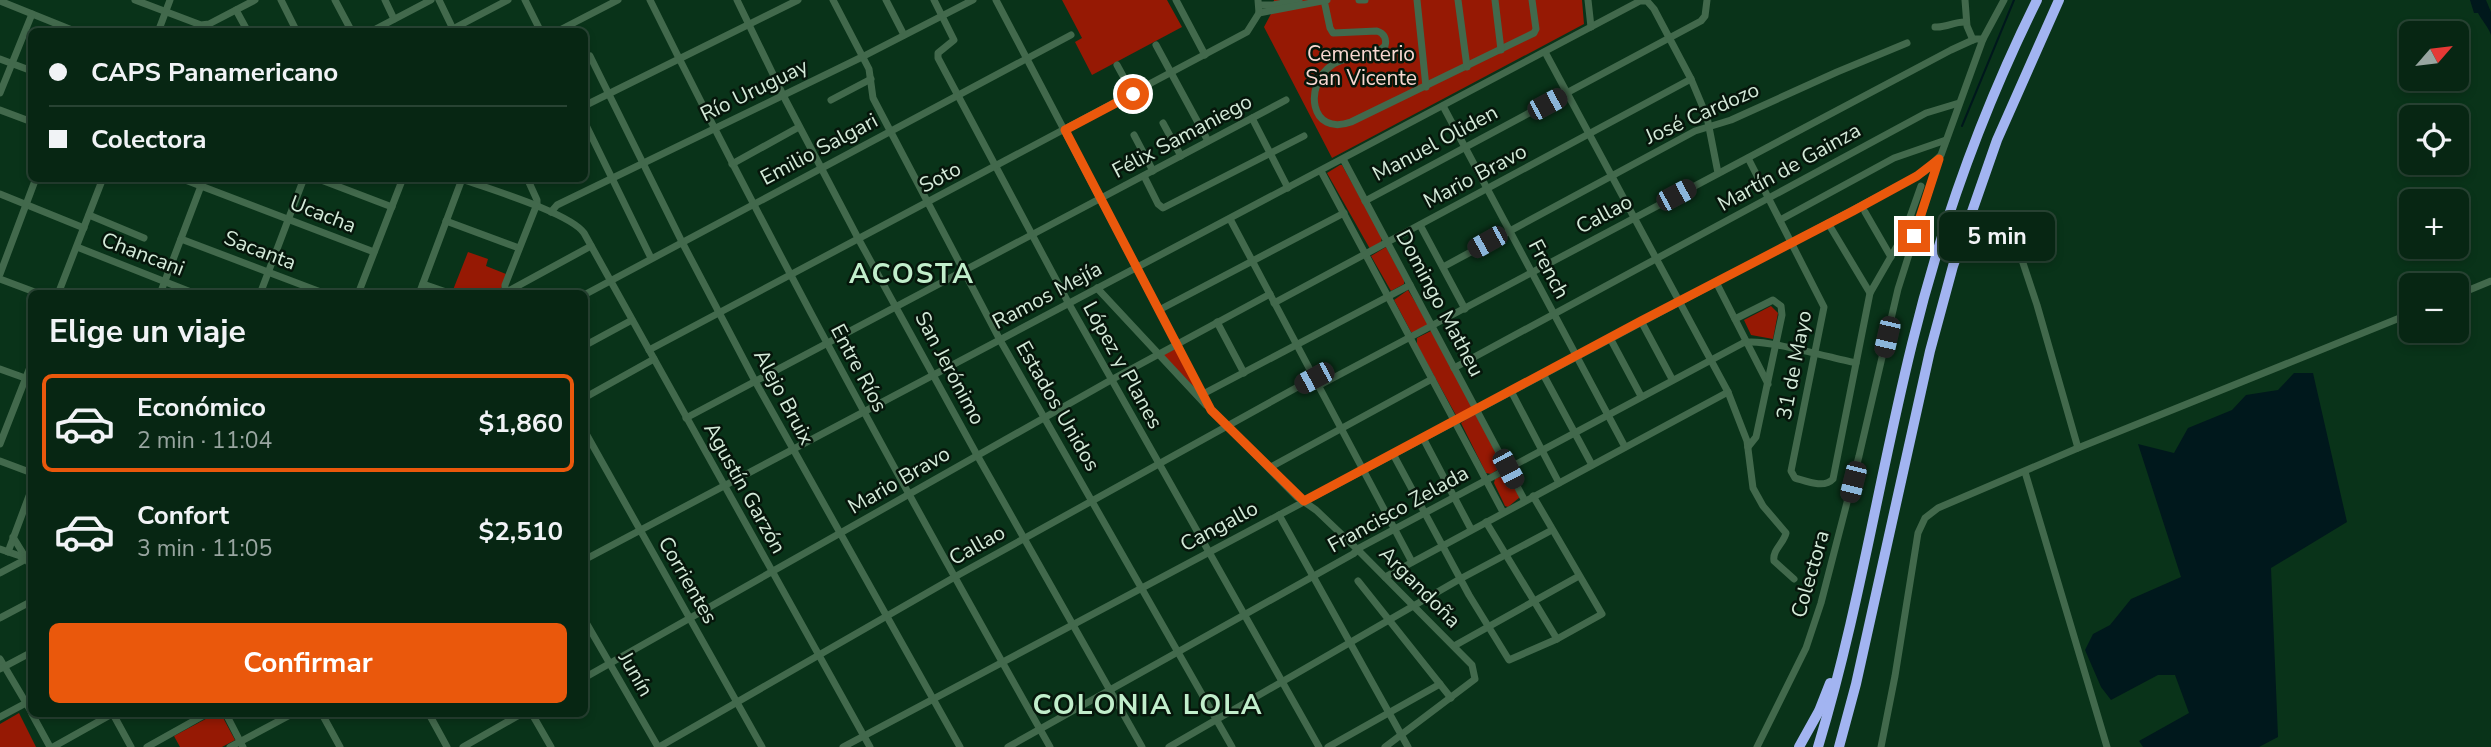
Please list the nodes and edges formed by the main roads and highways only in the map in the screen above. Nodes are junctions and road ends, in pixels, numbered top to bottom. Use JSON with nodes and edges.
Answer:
{"nodes":[{"id":1,"x":2037,"y":0,"type":"edge"},
{"id":2,"x":2058,"y":3,"type":"edge"},
{"id":3,"x":1860,"y":578,"type":"junction"},
{"id":4,"x":1861,"y":666,"type":"junction"},
{"id":5,"x":1800,"y":747,"type":"edge"},
{"id":6,"x":1818,"y":747,"type":"edge"},
{"id":7,"x":1839,"y":747,"type":"edge"},
{"id":8,"x":1845,"y":747,"type":"edge"}],
"edges":[{"from":1,"to":3,"type":"highway"},
{"from":2,"to":4,"type":"highway"},
{"from":3,"to":5,"type":"highway"},
{"from":3,"to":6,"type":"highway"},
{"from":4,"to":7,"type":"highway"},
{"from":4,"to":8,"type":"highway"}]}
